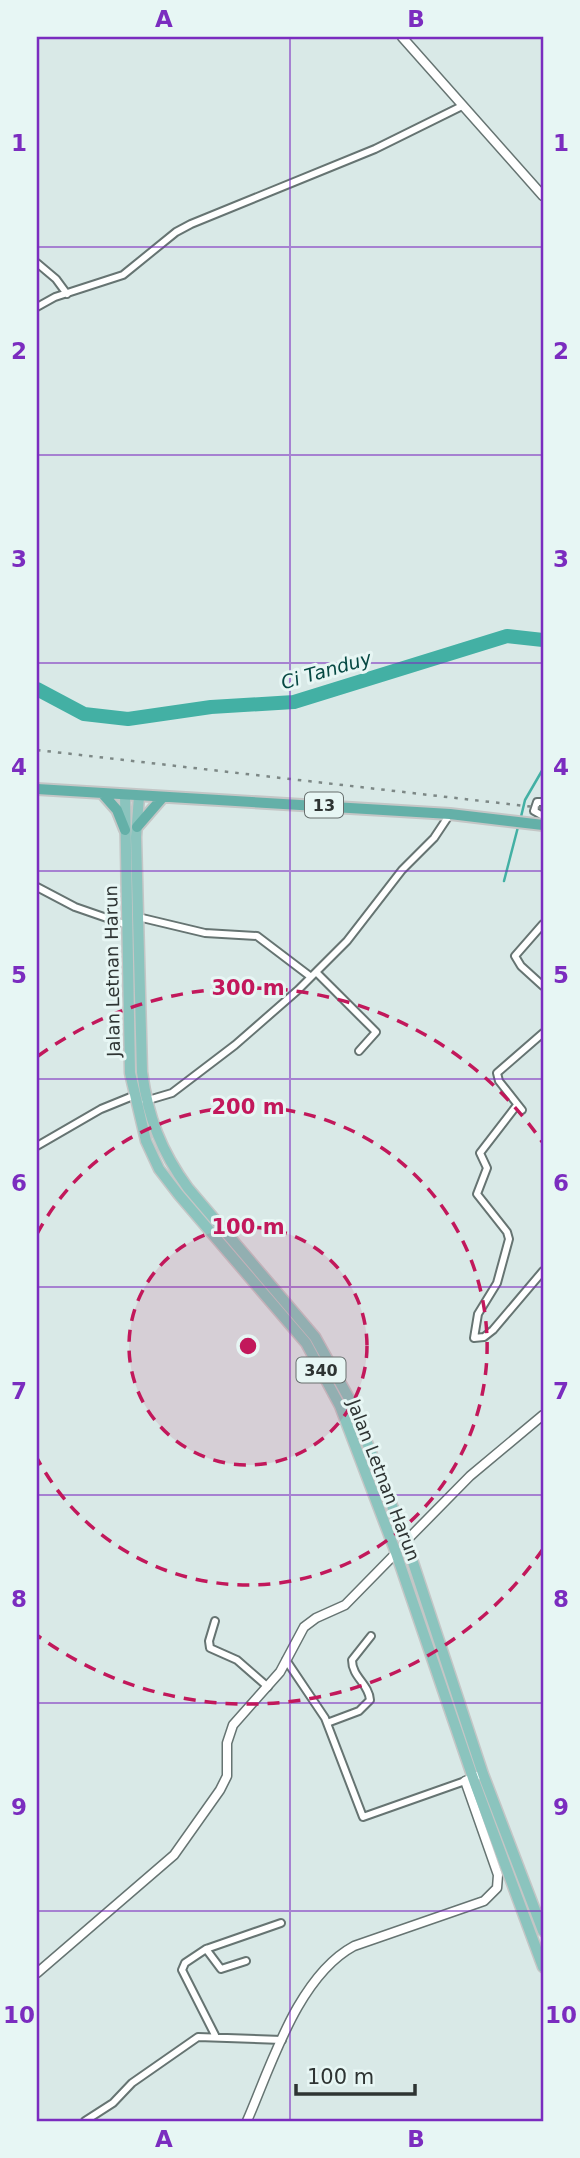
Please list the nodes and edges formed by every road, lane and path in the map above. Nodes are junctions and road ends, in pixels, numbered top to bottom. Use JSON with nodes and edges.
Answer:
{"nodes":[{"id":1,"x":402,"y":37,"type":"edge"},
{"id":2,"x":462,"y":106,"type":"junction"},
{"id":3,"x":543,"y":196,"type":"edge"},
{"id":4,"x":37,"y":263,"type":"edge"},
{"id":5,"x":67,"y":294,"type":"junction"},
{"id":6,"x":37,"y":307,"type":"edge"},
{"id":7,"x":37,"y":789,"type":"edge"},
{"id":8,"x":102,"y":793,"type":"junction"},
{"id":9,"x":125,"y":794,"type":"junction"},
{"id":10,"x":139,"y":796,"type":"junction"},
{"id":11,"x":163,"y":797,"type":"junction"},
{"id":12,"x":543,"y":802,"type":"edge"},
{"id":13,"x":450,"y":814,"type":"junction"},
{"id":14,"x":543,"y":816,"type":"edge"},
{"id":15,"x":543,"y":825,"type":"edge"},
{"id":16,"x":137,"y":827,"type":"junction"},
{"id":17,"x":125,"y":830,"type":"junction"},
{"id":18,"x":37,"y":887,"type":"edge"},
{"id":19,"x":138,"y":917,"type":"junction"},
{"id":20,"x":543,"y":924,"type":"edge"},
{"id":21,"x":127,"y":925,"type":"junction"},
{"id":22,"x":314,"y":975,"type":"junction"},
{"id":23,"x":543,"y":986,"type":"edge"},
{"id":24,"x":543,"y":1033,"type":"edge"},
{"id":25,"x":130,"y":1041,"type":"junction"},
{"id":26,"x":141,"y":1041,"type":"junction"},
{"id":27,"x":359,"y":1051,"type":"dead end"},
{"id":28,"x":133,"y":1096,"type":"junction"},
{"id":29,"x":145,"y":1101,"type":"junction"},
{"id":30,"x":38,"y":1145,"type":"edge"},
{"id":31,"x":543,"y":1272,"type":"edge"},
{"id":32,"x":541,"y":1282,"type":"edge"},
{"id":33,"x":341,"y":1381,"type":"junction"},
{"id":34,"x":330,"y":1387,"type":"junction"},
{"id":35,"x":543,"y":1415,"type":"edge"},
{"id":36,"x":405,"y":1541,"type":"junction"},
{"id":37,"x":396,"y":1553,"type":"junction"},
{"id":38,"x":215,"y":1621,"type":"dead end"},
{"id":39,"x":371,"y":1636,"type":"dead end"},
{"id":40,"x":286,"y":1660,"type":"junction"},
{"id":41,"x":268,"y":1687,"type":"junction"},
{"id":42,"x":327,"y":1723,"type":"junction"},
{"id":43,"x":474,"y":1777,"type":"junction"},
{"id":44,"x":281,"y":1923,"type":"dead end"},
{"id":45,"x":543,"y":1931,"type":"edge"},
{"id":46,"x":206,"y":1949,"type":"junction"},
{"id":47,"x":246,"y":1961,"type":"dead end"},
{"id":48,"x":543,"y":1967,"type":"edge"},
{"id":49,"x":37,"y":1973,"type":"edge"},
{"id":50,"x":215,"y":2035,"type":"junction"},
{"id":51,"x":282,"y":2040,"type":"junction"},
{"id":52,"x":85,"y":2121,"type":"edge"},
{"id":53,"x":247,"y":2121,"type":"edge"}],
"edges":[{"from":1,"to":2,"type":"street"},
{"from":2,"to":3,"type":"street"},
{"from":2,"to":5,"type":"street"},
{"from":4,"to":5,"type":"street"},
{"from":5,"to":6,"type":"street"},
{"from":7,"to":8,"type":"highway","number":"13"},
{"from":8,"to":9,"type":"highway","number":"13"},
{"from":8,"to":17,"type":"highway"},
{"from":9,"to":10,"type":"highway","number":"13"},
{"from":9,"to":17,"type":"main road","name":"Jalan Letnan Harun","number":"340"},
{"from":10,"to":11,"type":"highway","number":"13"},
{"from":10,"to":16,"type":"main road","name":"Jalan Letnan Harun","number":"340"},
{"from":11,"to":13,"type":"highway","number":"13"},
{"from":11,"to":16,"type":"highway"},
{"from":12,"to":14,"type":"street"},
{"from":13,"to":15,"type":"highway","number":"13"},
{"from":13,"to":22,"type":"street"},
{"from":16,"to":19,"type":"main road","name":"Jalan Letnan Harun","number":"340"},
{"from":17,"to":21,"type":"main road","name":"Jalan Letnan Harun","number":"340"},
{"from":18,"to":21,"type":"street"},
{"from":19,"to":22,"type":"street"},
{"from":19,"to":26,"type":"main road","name":"Jalan Letnan Harun","number":"340"},
{"from":20,"to":23,"type":"street"},
{"from":21,"to":25,"type":"main road","name":"Jalan Letnan Harun","number":"340"},
{"from":22,"to":27,"type":"street"},
{"from":22,"to":29,"type":"street"},
{"from":24,"to":32,"type":"street"},
{"from":25,"to":26,"type":"main road"},
{"from":25,"to":28,"type":"main road","name":"Jalan Letnan Harun","number":"340"},
{"from":26,"to":29,"type":"main road","name":"Jalan Letnan Harun","number":"340"},
{"from":28,"to":30,"type":"street"},
{"from":28,"to":34,"type":"main road","name":"Jalan Letnan Harun","number":"340"},
{"from":29,"to":33,"type":"main road","name":"Jalan Letnan Harun","number":"340"},
{"from":31,"to":32,"type":"street"},
{"from":33,"to":34,"type":"main road"},
{"from":33,"to":36,"type":"main road","name":"Jalan Letnan Harun","number":"340"},
{"from":34,"to":37,"type":"main road","name":"Jalan Letnan Harun","number":"340"},
{"from":35,"to":36,"type":"street"},
{"from":36,"to":43,"type":"main road","name":"Jalan Letnan Harun","number":"340"},
{"from":37,"to":40,"type":"street"},
{"from":37,"to":43,"type":"main road","name":"Jalan Letnan Harun","number":"340"},
{"from":38,"to":41,"type":"street"},
{"from":39,"to":42,"type":"street"},
{"from":40,"to":41,"type":"street"},
{"from":40,"to":42,"type":"street"},
{"from":41,"to":49,"type":"street"},
{"from":42,"to":43,"type":"street"},
{"from":43,"to":45,"type":"main road","name":"Jalan Letnan Harun","number":"340"},
{"from":43,"to":48,"type":"main road","name":"Jalan Letnan Harun","number":"340"},
{"from":43,"to":51,"type":"street"},
{"from":44,"to":46,"type":"street"},
{"from":46,"to":47,"type":"street"},
{"from":46,"to":50,"type":"street"},
{"from":50,"to":51,"type":"street"},
{"from":50,"to":52,"type":"street"},
{"from":51,"to":53,"type":"street"}]}
